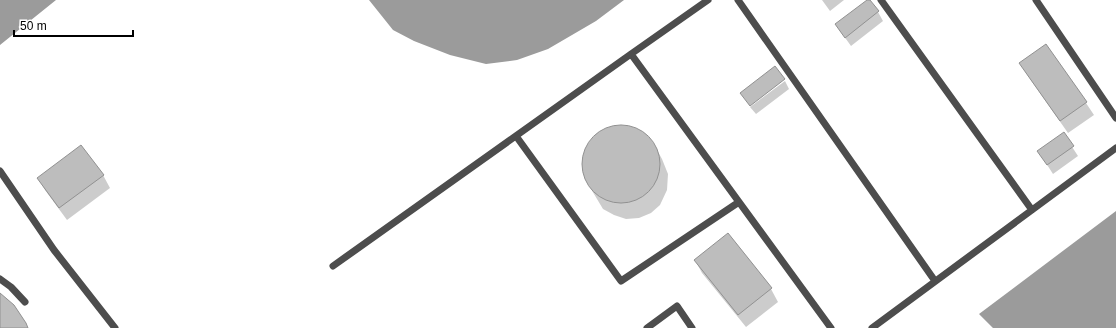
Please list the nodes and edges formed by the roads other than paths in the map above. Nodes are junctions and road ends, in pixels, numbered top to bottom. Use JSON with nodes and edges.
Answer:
{"nodes":[{"id":1,"x":708,"y":0,"type":"edge"},
{"id":2,"x":738,"y":0,"type":"edge"},
{"id":3,"x":881,"y":0,"type":"edge"},
{"id":4,"x":1036,"y":0,"type":"edge"},
{"id":5,"x":631,"y":54,"type":"junction"},
{"id":6,"x":1116,"y":118,"type":"edge"},
{"id":7,"x":516,"y":136,"type":"junction"},
{"id":8,"x":1116,"y":148,"type":"edge"},
{"id":9,"x":0,"y":171,"type":"edge"},
{"id":10,"x":739,"y":202,"type":"junction"},
{"id":11,"x":1032,"y":210,"type":"junction"},
{"id":12,"x":333,"y":266,"type":"dead end"},
{"id":13,"x":0,"y":279,"type":"edge"},
{"id":14,"x":935,"y":281,"type":"junction"},
{"id":15,"x":25,"y":302,"type":"dead end"},
{"id":16,"x":115,"y":328,"type":"edge"},
{"id":17,"x":647,"y":328,"type":"edge"},
{"id":18,"x":692,"y":328,"type":"edge"},
{"id":19,"x":831,"y":328,"type":"edge"},
{"id":20,"x":872,"y":328,"type":"edge"}],
"edges":[{"from":1,"to":5,"type":"lane"},
{"from":2,"to":14,"type":"lane"},
{"from":3,"to":11,"type":"lane"},
{"from":4,"to":6,"type":"lane"},
{"from":5,"to":7,"type":"lane"},
{"from":5,"to":10,"type":"lane"},
{"from":7,"to":10,"type":"lane"},
{"from":7,"to":12,"type":"lane"},
{"from":8,"to":11,"type":"lane"},
{"from":9,"to":16,"type":"lane"},
{"from":10,"to":19,"type":"lane"},
{"from":11,"to":14,"type":"lane"},
{"from":13,"to":15,"type":"lane"},
{"from":14,"to":20,"type":"lane"},
{"from":17,"to":18,"type":"lane"}]}
